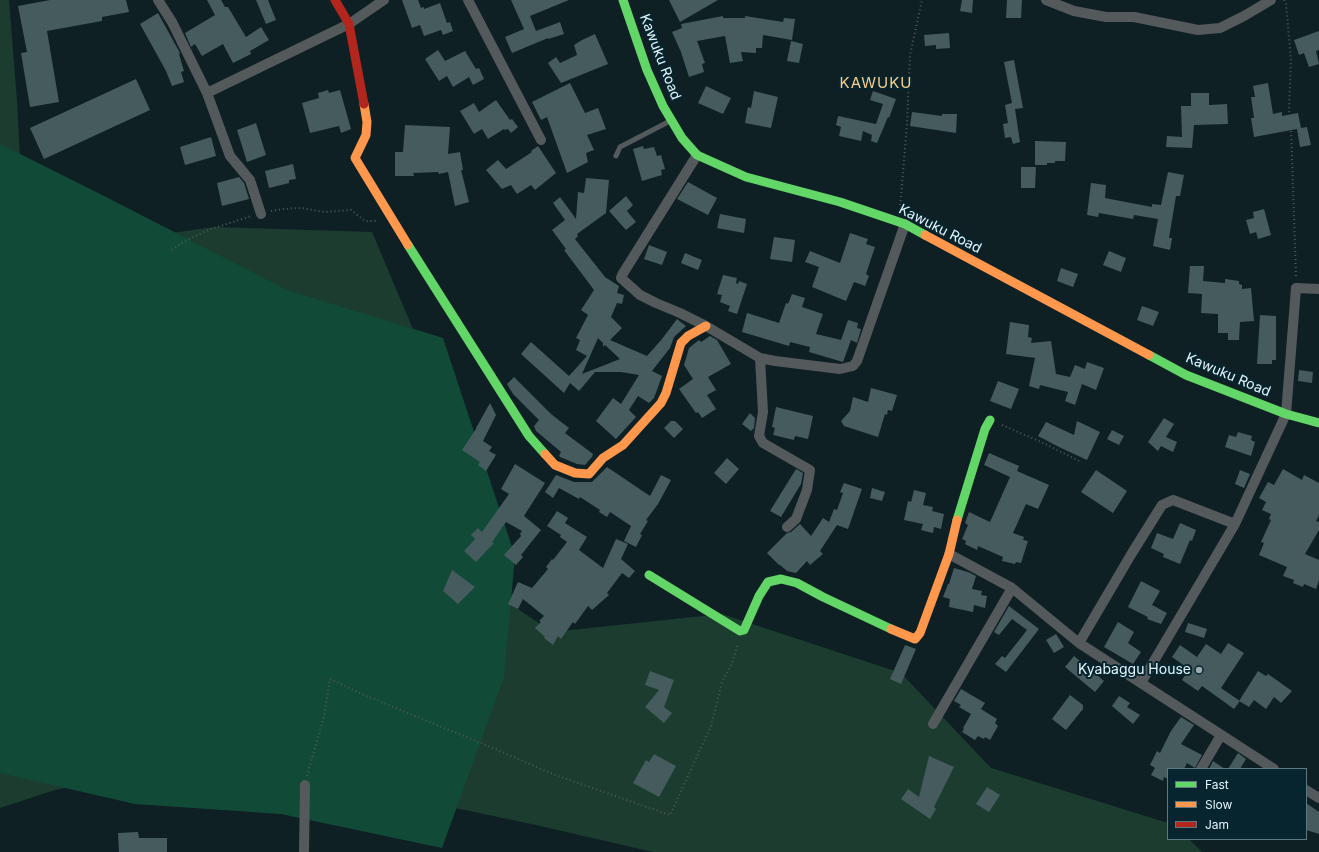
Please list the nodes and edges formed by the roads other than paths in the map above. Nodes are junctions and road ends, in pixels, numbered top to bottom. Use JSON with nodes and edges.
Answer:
{"nodes":[{"id":1,"x":158,"y":0,"type":"edge"},
{"id":2,"x":335,"y":0,"type":"edge"},
{"id":3,"x":384,"y":0,"type":"edge"},
{"id":4,"x":468,"y":0,"type":"edge"},
{"id":5,"x":623,"y":0,"type":"edge"},
{"id":6,"x":1046,"y":0,"type":"edge"},
{"id":7,"x":1271,"y":0,"type":"edge"},
{"id":8,"x":349,"y":24,"type":"junction"},
{"id":9,"x":207,"y":93,"type":"junction"},
{"id":10,"x":671,"y":120,"type":"junction"},
{"id":11,"x":541,"y":140,"type":"dead end"},
{"id":12,"x":697,"y":155,"type":"junction"},
{"id":13,"x":616,"y":156,"type":"dead end"},
{"id":14,"x":261,"y":214,"type":"road end"},
{"id":15,"x":902,"y":223,"type":"junction"},
{"id":16,"x":1319,"y":289,"type":"edge"},
{"id":17,"x":706,"y":326,"type":"junction"},
{"id":18,"x":760,"y":358,"type":"junction"},
{"id":19,"x":1286,"y":414,"type":"junction"},
{"id":20,"x":990,"y":420,"type":"road end"},
{"id":21,"x":1319,"y":423,"type":"edge"},
{"id":22,"x":1235,"y":524,"type":"junction"},
{"id":23,"x":787,"y":527,"type":"dead end"},
{"id":24,"x":949,"y":554,"type":"junction"},
{"id":25,"x":649,"y":575,"type":"dead end"},
{"id":26,"x":1012,"y":588,"type":"junction"},
{"id":27,"x":1079,"y":643,"type":"junction"},
{"id":28,"x":1141,"y":683,"type":"junction"},
{"id":29,"x":933,"y":724,"type":"dead end"},
{"id":30,"x":1221,"y":735,"type":"junction"},
{"id":31,"x":1202,"y":768,"type":"edge"},
{"id":32,"x":1272,"y":768,"type":"edge"},
{"id":33,"x":305,"y":784,"type":"road end"},
{"id":34,"x":1307,"y":791,"type":"edge"},
{"id":35,"x":1319,"y":798,"type":"edge"},
{"id":36,"x":304,"y":852,"type":"edge"}],
"edges":[{"from":1,"to":9,"type":"street"},
{"from":2,"to":8,"type":"street"},
{"from":3,"to":8,"type":"street"},
{"from":4,"to":11,"type":"street"},
{"from":5,"to":10,"type":"street","name":"Kawuku Road"},
{"from":6,"to":7,"type":"street"},
{"from":8,"to":9,"type":"street"},
{"from":8,"to":17,"type":"street"},
{"from":9,"to":14,"type":"street"},
{"from":10,"to":12,"type":"street","name":"Kawuku Road"},
{"from":10,"to":13,"type":"lane"},
{"from":12,"to":15,"type":"street","name":"Kawuku Road"},
{"from":12,"to":17,"type":"street"},
{"from":15,"to":18,"type":"street"},
{"from":15,"to":19,"type":"street","name":"Kawuku Road"},
{"from":16,"to":19,"type":"street"},
{"from":17,"to":18,"type":"street"},
{"from":18,"to":23,"type":"street"},
{"from":19,"to":21,"type":"street","name":"Kawuku Road"},
{"from":19,"to":22,"type":"street"},
{"from":20,"to":24,"type":"street"},
{"from":22,"to":27,"type":"street"},
{"from":22,"to":28,"type":"street"},
{"from":24,"to":25,"type":"street"},
{"from":24,"to":26,"type":"street"},
{"from":26,"to":27,"type":"street"},
{"from":26,"to":29,"type":"street"},
{"from":27,"to":28,"type":"street"},
{"from":28,"to":30,"type":"street"},
{"from":30,"to":31,"type":"street"},
{"from":30,"to":32,"type":"street"},
{"from":33,"to":36,"type":"street"},
{"from":34,"to":35,"type":"street"}]}
